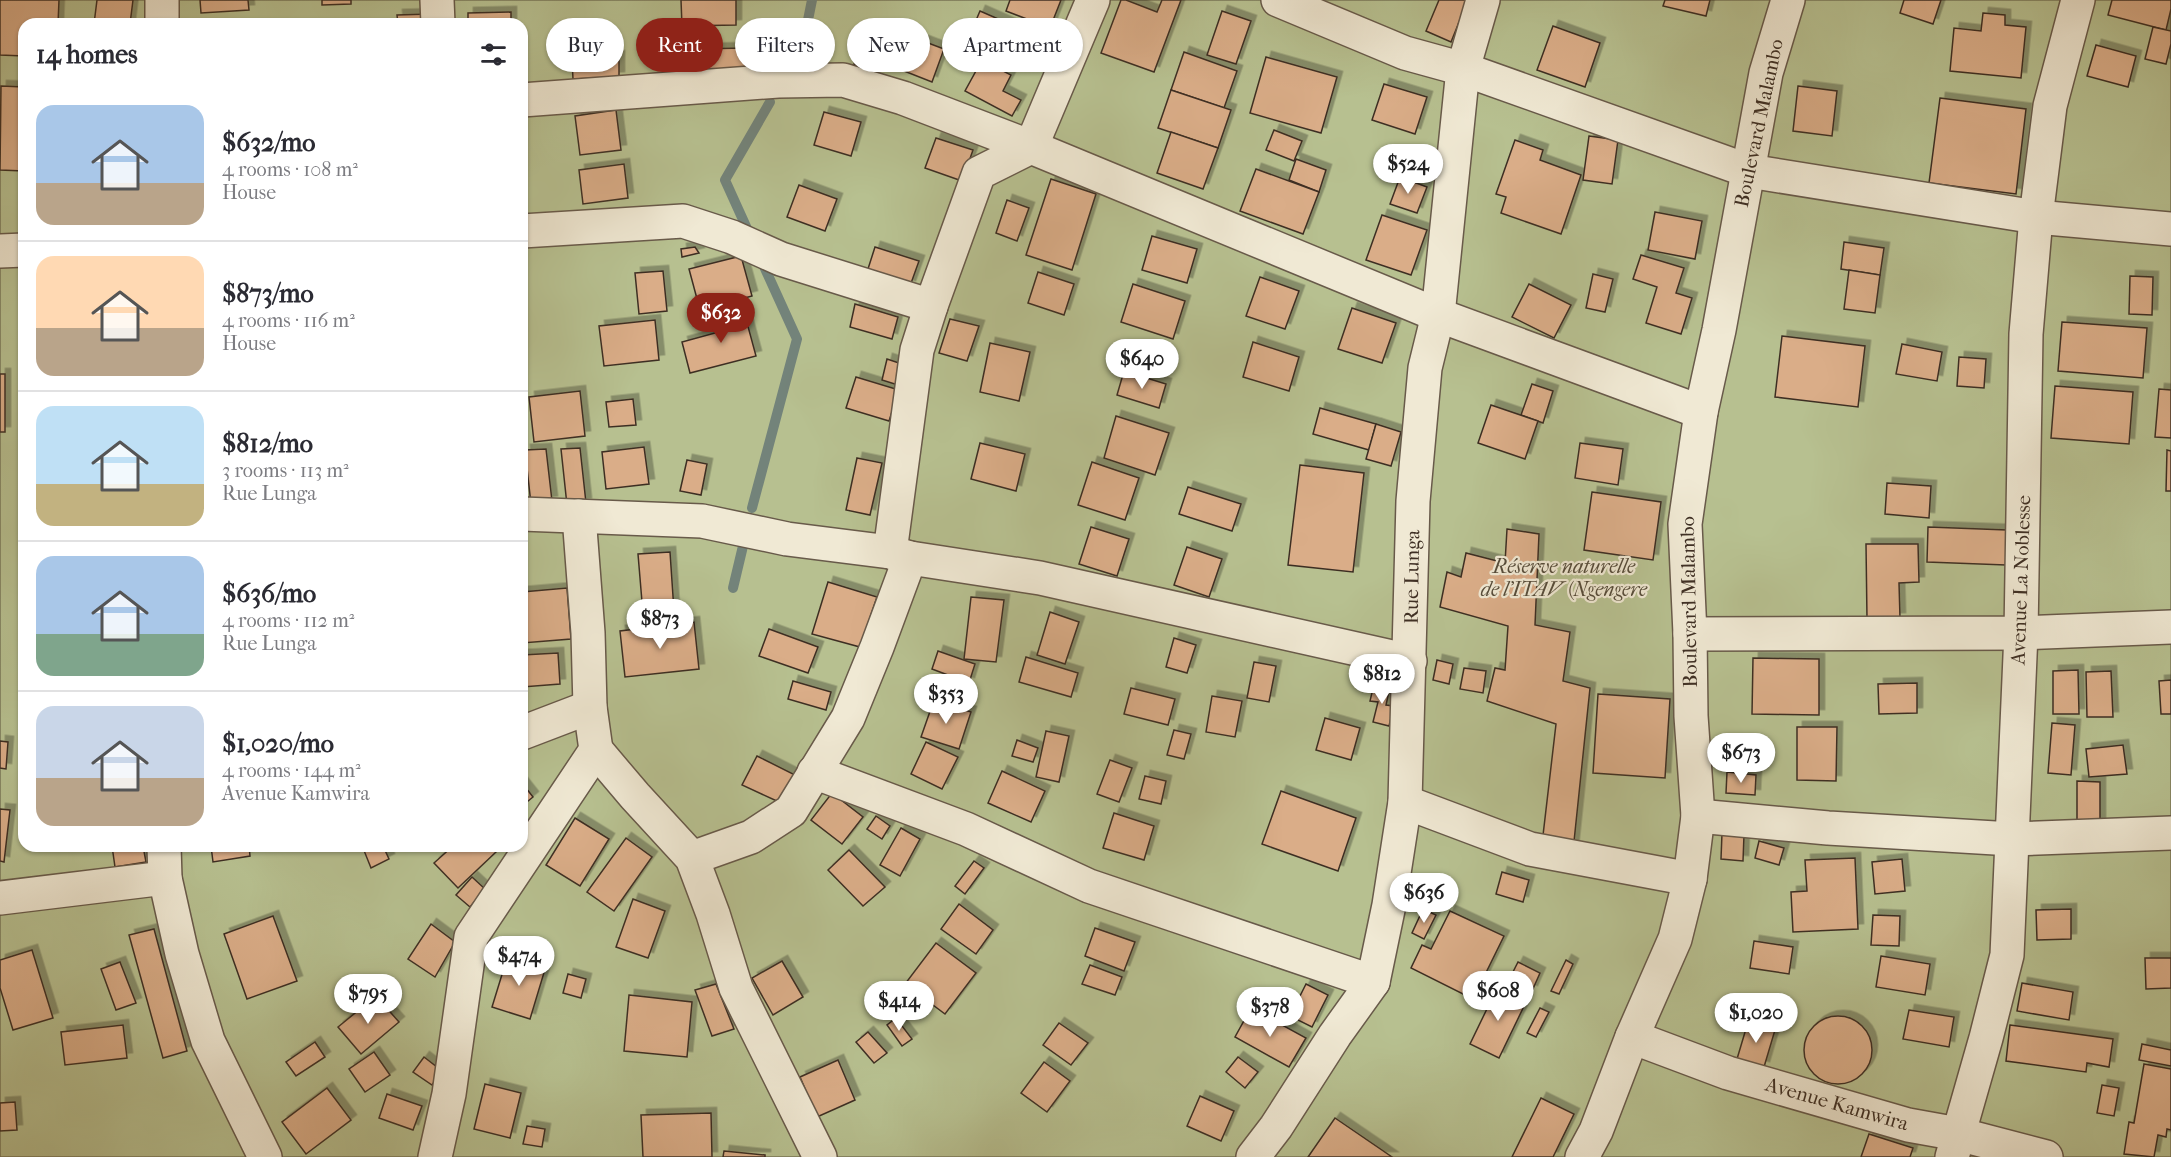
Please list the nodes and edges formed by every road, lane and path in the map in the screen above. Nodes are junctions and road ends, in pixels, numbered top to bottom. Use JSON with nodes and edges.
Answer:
{"nodes":[{"id":1,"x":162,"y":0,"type":"edge"},
{"id":2,"x":437,"y":0,"type":"edge"},
{"id":3,"x":1092,"y":0,"type":"edge"},
{"id":4,"x":1278,"y":0,"type":"edge"},
{"id":5,"x":1483,"y":0,"type":"edge"},
{"id":6,"x":1788,"y":0,"type":"edge"},
{"id":7,"x":2078,"y":0,"type":"edge"},
{"id":8,"x":162,"y":18,"type":"edge"},
{"id":9,"x":438,"y":18,"type":"edge"},
{"id":10,"x":1463,"y":69,"type":"junction"},
{"id":11,"x":528,"y":100,"type":"edge"},
{"id":12,"x":1031,"y":147,"type":"junction"},
{"id":13,"x":1749,"y":171,"type":"junction"},
{"id":14,"x":2036,"y":217,"type":"junction"},
{"id":15,"x":2171,"y":229,"type":"edge"},
{"id":16,"x":528,"y":231,"type":"edge"},
{"id":17,"x":18,"y":250,"type":"edge"},
{"id":18,"x":0,"y":251,"type":"edge"},
{"id":19,"x":931,"y":306,"type":"junction"},
{"id":20,"x":1438,"y":315,"type":"junction"},
{"id":21,"x":1701,"y":412,"type":"junction"},
{"id":22,"x":528,"y":513,"type":"edge"},
{"id":23,"x":579,"y":516,"type":"junction"},
{"id":24,"x":900,"y":555,"type":"junction"},
{"id":25,"x":2171,"y":627,"type":"edge"},
{"id":26,"x":2021,"y":633,"type":"junction"},
{"id":27,"x":1690,"y":634,"type":"junction"},
{"id":28,"x":1410,"y":661,"type":"junction"},
{"id":29,"x":590,"y":707,"type":"junction"},
{"id":30,"x":528,"y":731,"type":"edge"},
{"id":31,"x":596,"y":750,"type":"junction"},
{"id":32,"x":814,"y":772,"type":"junction"},
{"id":33,"x":1405,"y":802,"type":"junction"},
{"id":34,"x":1698,"y":816,"type":"junction"},
{"id":35,"x":2171,"y":833,"type":"edge"},
{"id":36,"x":2012,"y":839,"type":"junction"},
{"id":37,"x":164,"y":852,"type":"edge"},
{"id":38,"x":528,"y":852,"type":"edge"},
{"id":39,"x":528,"y":852,"type":"edge"},
{"id":40,"x":692,"y":858,"type":"junction"},
{"id":41,"x":165,"y":878,"type":"junction"},
{"id":42,"x":1690,"y":879,"type":"junction"},
{"id":43,"x":0,"y":897,"type":"edge"},
{"id":44,"x":1373,"y":982,"type":"junction"},
{"id":45,"x":1632,"y":1037,"type":"junction"},
{"id":46,"x":1955,"y":1145,"type":"edge"},
{"id":47,"x":265,"y":1157,"type":"edge"},
{"id":48,"x":435,"y":1157,"type":"edge"},
{"id":49,"x":820,"y":1157,"type":"edge"},
{"id":50,"x":1254,"y":1157,"type":"edge"},
{"id":51,"x":1582,"y":1157,"type":"edge"},
{"id":52,"x":2046,"y":1157,"type":"edge"}],
"edges":[{"from":1,"to":8,"type":"street"},
{"from":2,"to":9,"type":"street"},
{"from":3,"to":12,"type":"street"},
{"from":4,"to":10,"type":"street"},
{"from":5,"to":10,"type":"street","name":"Rue Lunga"},
{"from":6,"to":13,"type":"street","name":"Boulevard Malambo"},
{"from":7,"to":14,"type":"street","name":"Avenue La Noblesse"},
{"from":10,"to":13,"type":"street"},
{"from":10,"to":20,"type":"street","name":"Rue Lunga"},
{"from":11,"to":12,"type":"street"},
{"from":12,"to":19,"type":"street"},
{"from":12,"to":20,"type":"street"},
{"from":13,"to":14,"type":"street"},
{"from":13,"to":21,"type":"street","name":"Boulevard Malambo"},
{"from":14,"to":15,"type":"street"},
{"from":14,"to":26,"type":"street","name":"Avenue La Noblesse"},
{"from":16,"to":19,"type":"street"},
{"from":17,"to":18,"type":"street"},
{"from":19,"to":24,"type":"street"},
{"from":20,"to":21,"type":"street"},
{"from":20,"to":28,"type":"street","name":"Rue Lunga"},
{"from":21,"to":27,"type":"street","name":"Boulevard Malambo"},
{"from":22,"to":23,"type":"street"},
{"from":23,"to":24,"type":"street"},
{"from":23,"to":29,"type":"street"},
{"from":24,"to":28,"type":"street"},
{"from":24,"to":32,"type":"street"},
{"from":25,"to":26,"type":"street"},
{"from":26,"to":27,"type":"street"},
{"from":26,"to":36,"type":"street","name":"Avenue La Noblesse"},
{"from":27,"to":34,"type":"street","name":"Boulevard Malambo"},
{"from":28,"to":33,"type":"street","name":"Rue Lunga"},
{"from":29,"to":30,"type":"street"},
{"from":29,"to":31,"type":"street"},
{"from":31,"to":39,"type":"street"},
{"from":31,"to":40,"type":"street"},
{"from":32,"to":40,"type":"street"},
{"from":32,"to":44,"type":"street"},
{"from":33,"to":42,"type":"street"},
{"from":33,"to":44,"type":"street","name":"Rue Lunga"},
{"from":34,"to":36,"type":"street"},
{"from":34,"to":42,"type":"street","name":"Boulevard Malambo"},
{"from":35,"to":36,"type":"street"},
{"from":36,"to":46,"type":"street","name":"Avenue La Noblesse"},
{"from":37,"to":41,"type":"street"},
{"from":38,"to":48,"type":"street"},
{"from":40,"to":49,"type":"street"},
{"from":41,"to":43,"type":"street"},
{"from":41,"to":47,"type":"street"},
{"from":42,"to":45,"type":"street","name":"Boulevard Malambo"},
{"from":44,"to":50,"type":"street","name":"Rue Lunga"},
{"from":45,"to":46,"type":"street","name":"Avenue Kamwira"},
{"from":45,"to":51,"type":"street","name":"Boulevard Malambo"},
{"from":46,"to":52,"type":"street","name":"Avenue Kamwira"}]}
